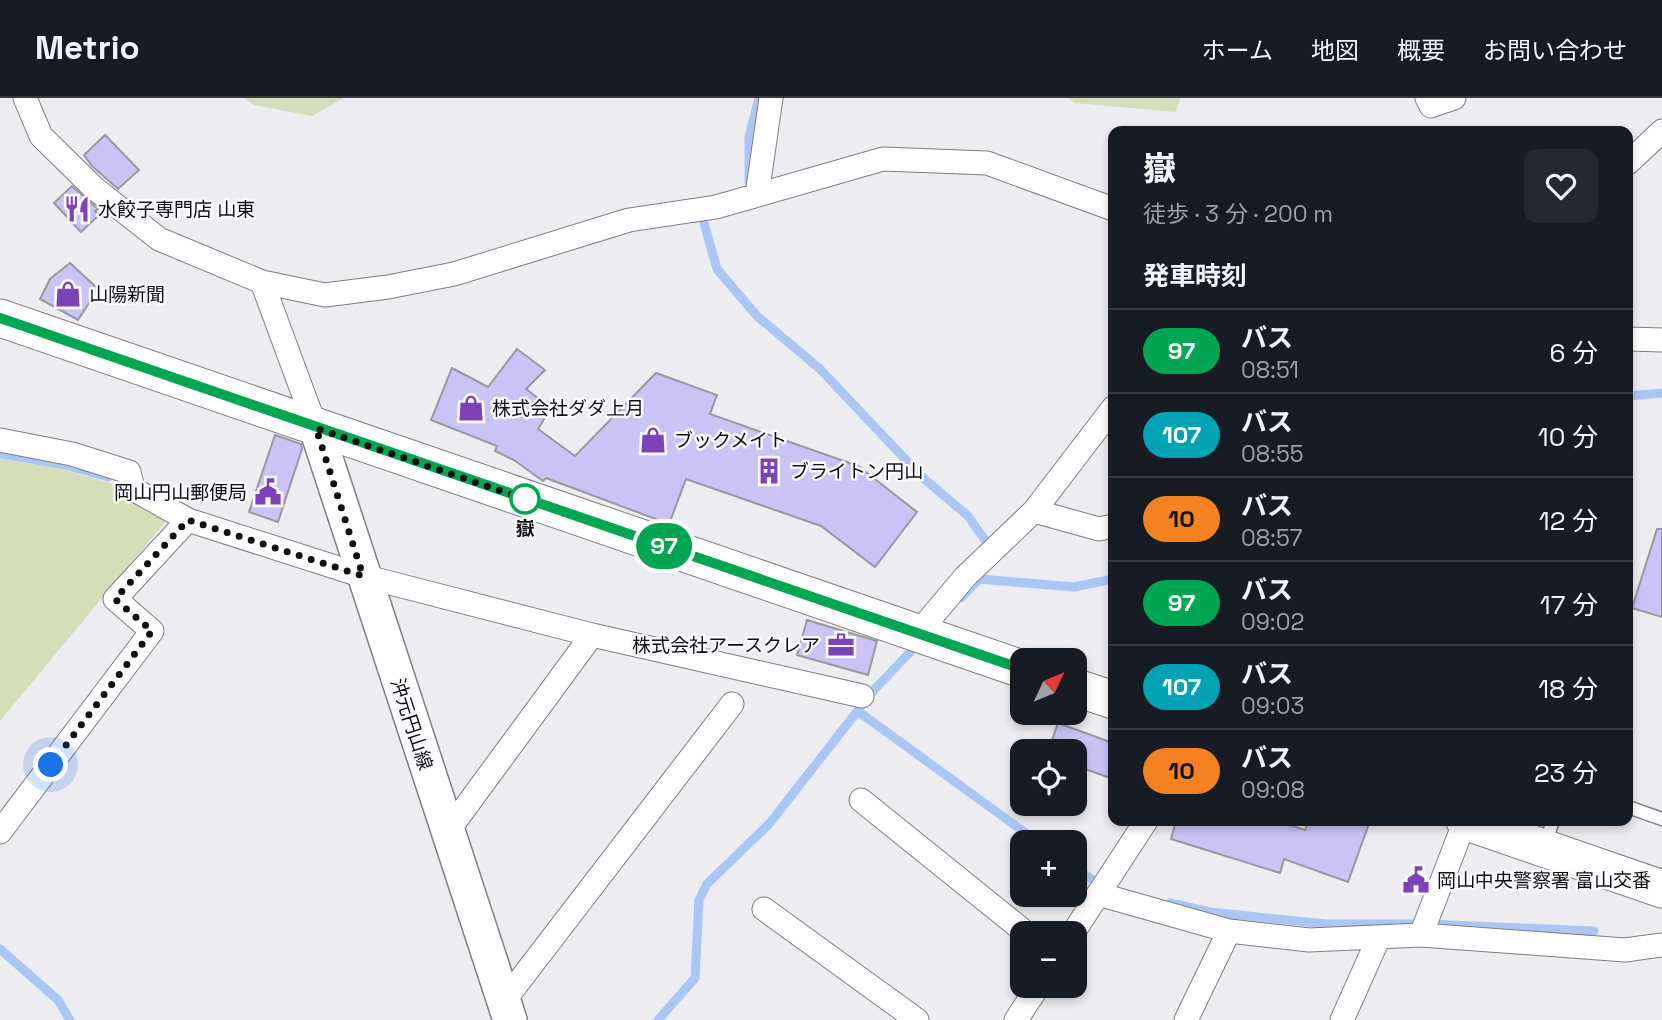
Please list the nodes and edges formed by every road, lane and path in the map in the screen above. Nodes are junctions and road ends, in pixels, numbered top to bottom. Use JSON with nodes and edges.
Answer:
{"nodes":[{"id":1,"x":25,"y":98,"type":"edge"},
{"id":2,"x":771,"y":98,"type":"edge"},
{"id":3,"x":1427,"y":98,"type":"edge"},
{"id":4,"x":1454,"y":98,"type":"edge"},
{"id":5,"x":1662,"y":131,"type":"edge"},
{"id":6,"x":1633,"y":158,"type":"edge"},
{"id":7,"x":757,"y":195,"type":"junction"},
{"id":8,"x":1108,"y":207,"type":"edge"},
{"id":9,"x":262,"y":282,"type":"junction"},
{"id":10,"x":0,"y":318,"type":"edge"},
{"id":11,"x":1633,"y":339,"type":"edge"},
{"id":12,"x":1662,"y":340,"type":"edge"},
{"id":13,"x":1108,"y":415,"type":"edge"},
{"id":14,"x":316,"y":428,"type":"junction"},
{"id":15,"x":0,"y":440,"type":"edge"},
{"id":16,"x":1034,"y":511,"type":"junction"},
{"id":17,"x":188,"y":520,"type":"junction"},
{"id":18,"x":1108,"y":527,"type":"edge"},
{"id":19,"x":363,"y":576,"type":"junction"},
{"id":20,"x":918,"y":633,"type":"junction"},
{"id":21,"x":592,"y":635,"type":"junction"},
{"id":22,"x":1010,"y":665,"type":"edge"},
{"id":23,"x":1087,"y":691,"type":"edge"},
{"id":24,"x":862,"y":696,"type":"dead end"},
{"id":25,"x":1108,"y":698,"type":"edge"},
{"id":26,"x":732,"y":704,"type":"dead end"},
{"id":27,"x":861,"y":800,"type":"dead end"},
{"id":28,"x":1633,"y":809,"type":"edge"},
{"id":29,"x":1662,"y":819,"type":"edge"},
{"id":30,"x":1143,"y":826,"type":"edge"},
{"id":31,"x":1463,"y":826,"type":"edge"},
{"id":32,"x":1497,"y":826,"type":"edge"},
{"id":33,"x":448,"y":831,"type":"junction"},
{"id":34,"x":0,"y":832,"type":"edge"},
{"id":35,"x":1548,"y":834,"type":"edge"},
{"id":36,"x":1661,"y":884,"type":"edge"},
{"id":37,"x":1102,"y":889,"type":"junction"},
{"id":38,"x":764,"y":909,"type":"dead end"},
{"id":39,"x":1011,"y":921,"type":"edge"},
{"id":40,"x":1081,"y":921,"type":"edge"},
{"id":41,"x":1423,"y":928,"type":"junction"},
{"id":42,"x":1229,"y":931,"type":"junction"},
{"id":43,"x":1379,"y":937,"type":"junction"},
{"id":44,"x":1662,"y":945,"type":"edge"},
{"id":45,"x":1030,"y":998,"type":"edge"},
{"id":46,"x":507,"y":1010,"type":"edge"},
{"id":47,"x":916,"y":1020,"type":"edge"},
{"id":48,"x":1016,"y":1020,"type":"edge"},
{"id":49,"x":1186,"y":1020,"type":"edge"},
{"id":50,"x":1342,"y":1020,"type":"edge"}],
"edges":[{"from":1,"to":9,"type":"street"},
{"from":2,"to":7,"type":"street"},
{"from":3,"to":4,"type":"street"},
{"from":5,"to":6,"type":"street"},
{"from":7,"to":8,"type":"street"},
{"from":7,"to":9,"type":"street"},
{"from":9,"to":14,"type":"street"},
{"from":10,"to":14,"type":"main road"},
{"from":11,"to":12,"type":"street"},
{"from":13,"to":16,"type":"street"},
{"from":14,"to":19,"type":"main road","name":"沖元円山線"},
{"from":14,"to":20,"type":"main road"},
{"from":15,"to":17,"type":"street"},
{"from":16,"to":18,"type":"street"},
{"from":16,"to":20,"type":"street"},
{"from":17,"to":19,"type":"street"},
{"from":17,"to":34,"type":"street"},
{"from":19,"to":21,"type":"street"},
{"from":19,"to":33,"type":"main road","name":"沖元円山線"},
{"from":20,"to":22,"type":"main road"},
{"from":21,"to":24,"type":"street"},
{"from":21,"to":33,"type":"street"},
{"from":23,"to":25,"type":"main road"},
{"from":26,"to":46,"type":"street"},
{"from":27,"to":39,"type":"street"},
{"from":28,"to":29,"type":"lane"},
{"from":30,"to":37,"type":"street"},
{"from":31,"to":41,"type":"street"},
{"from":32,"to":35,"type":"main road"},
{"from":33,"to":46,"type":"main road","name":"沖元円山線"},
{"from":35,"to":36,"type":"main road"},
{"from":37,"to":40,"type":"street"},
{"from":37,"to":42,"type":"street"},
{"from":38,"to":47,"type":"street"},
{"from":41,"to":43,"type":"street"},
{"from":41,"to":44,"type":"street"},
{"from":42,"to":43,"type":"street"},
{"from":42,"to":49,"type":"street"},
{"from":43,"to":50,"type":"street"},
{"from":45,"to":48,"type":"street"}]}
